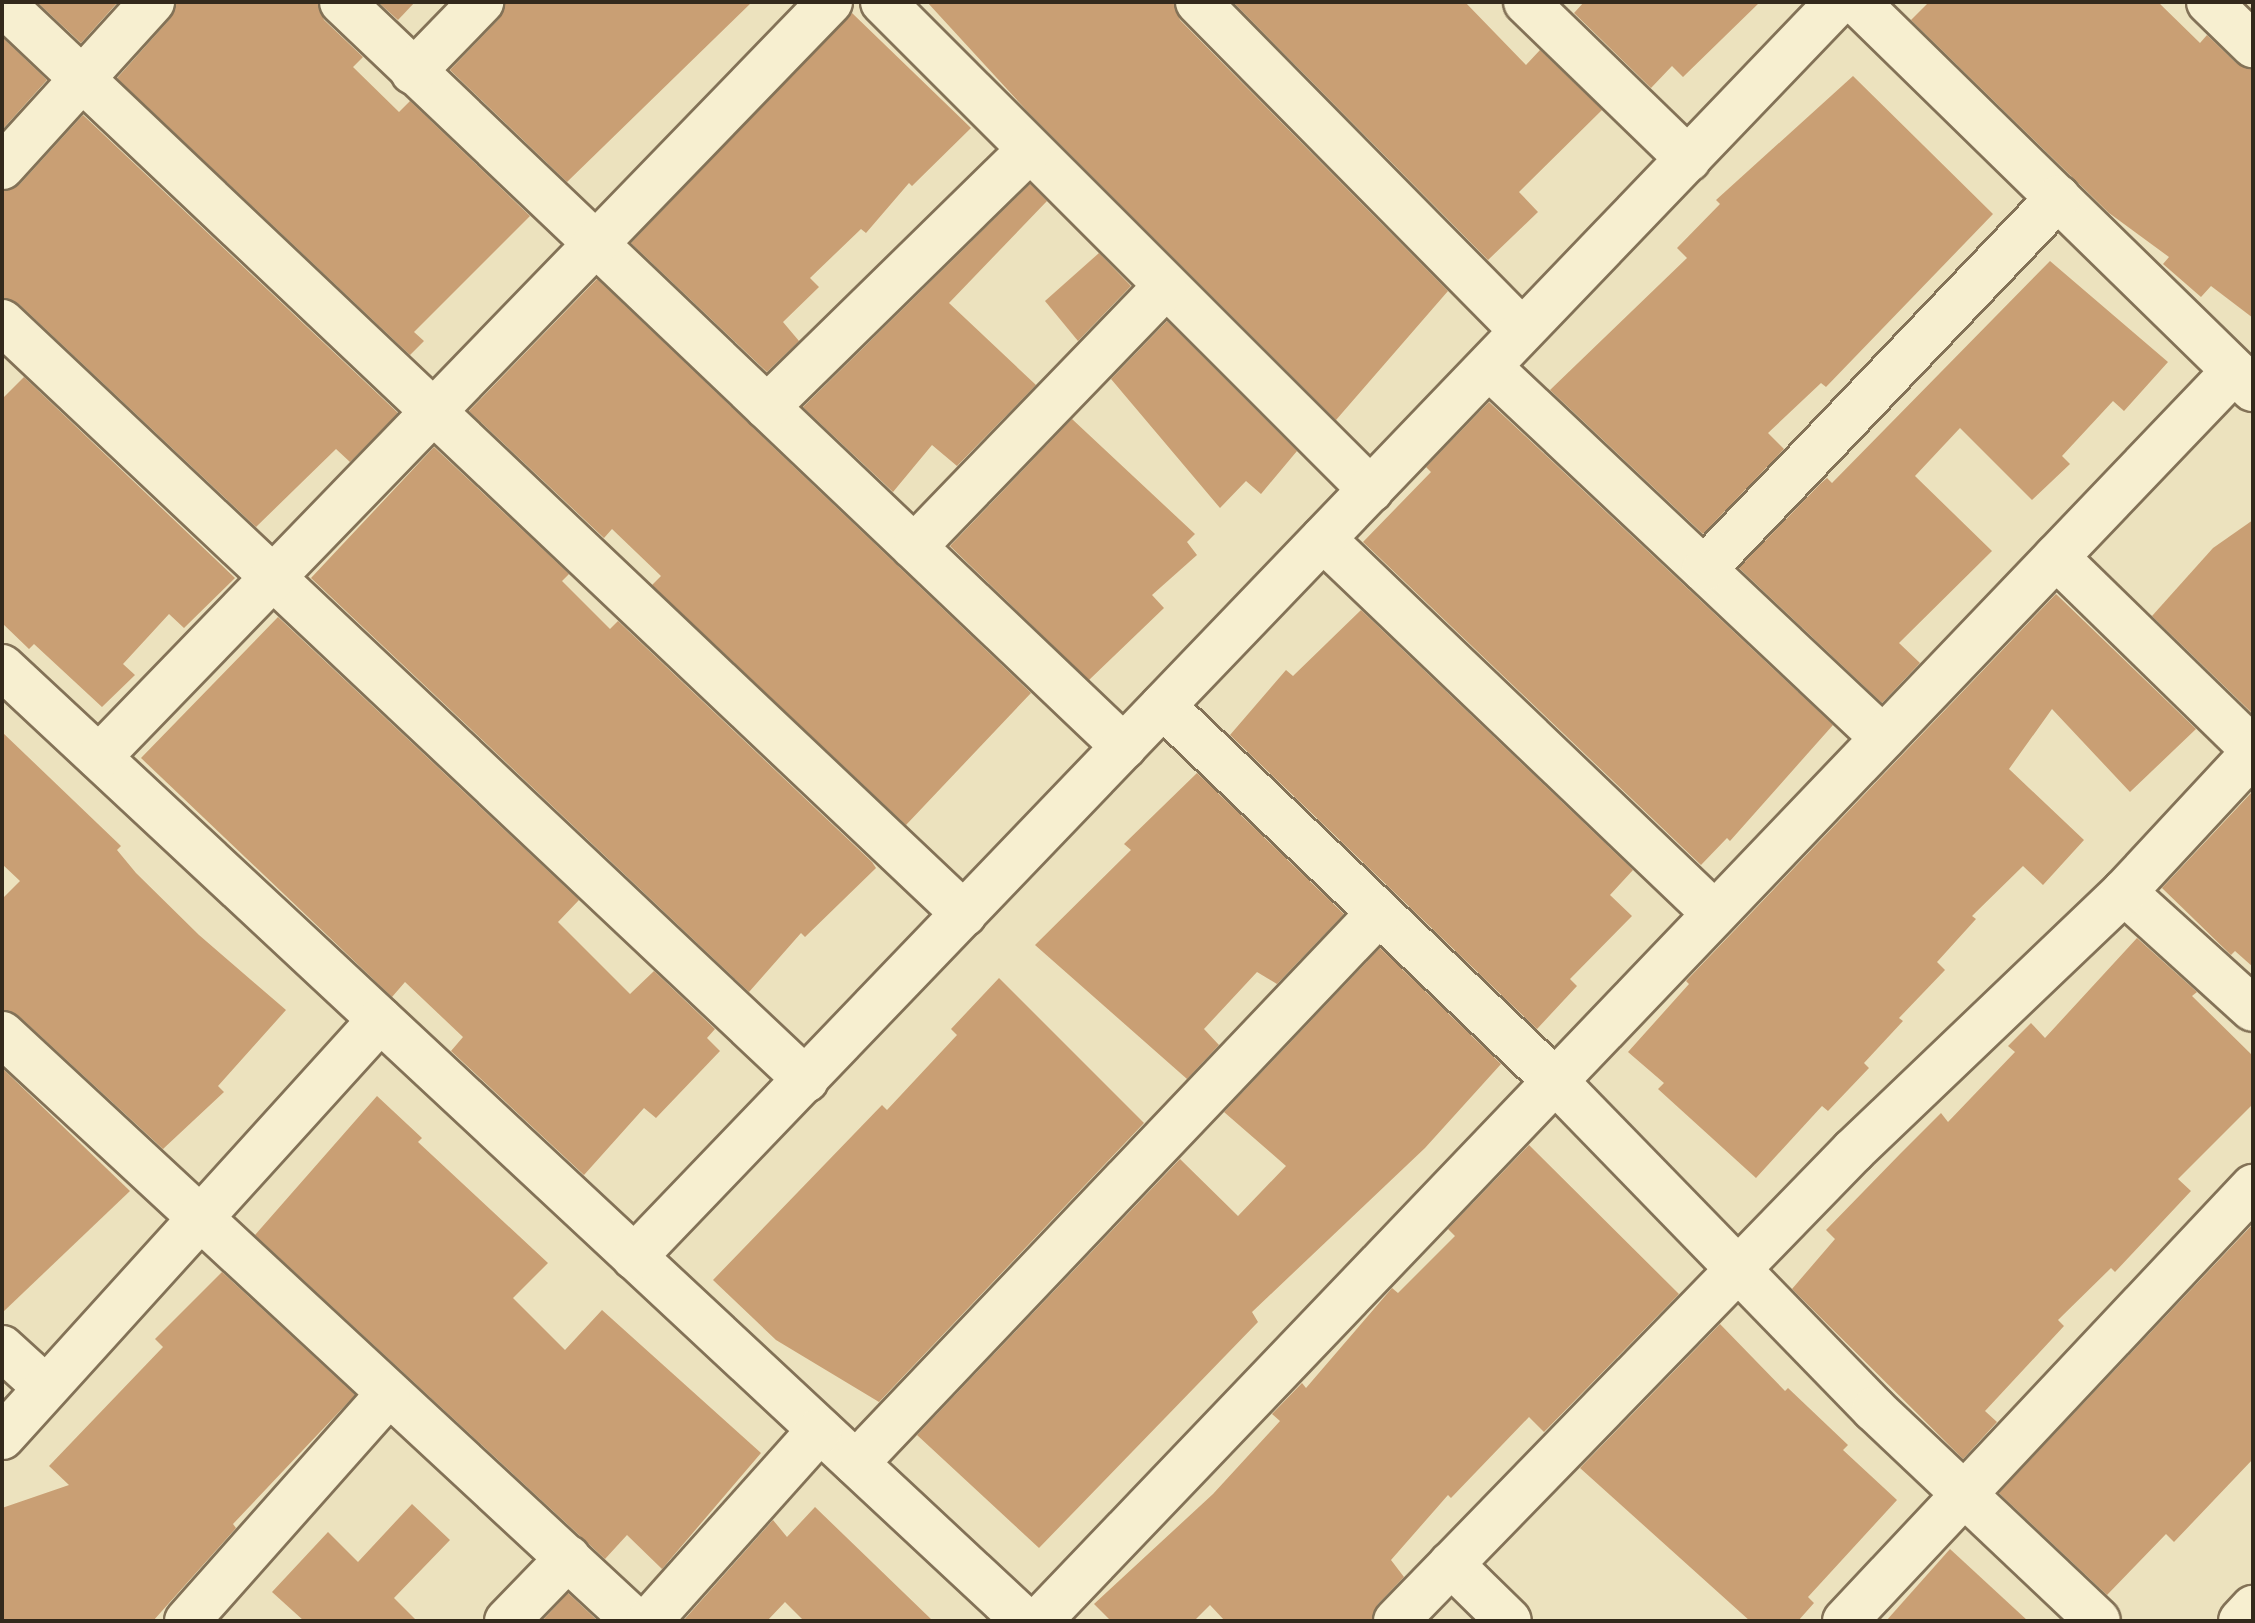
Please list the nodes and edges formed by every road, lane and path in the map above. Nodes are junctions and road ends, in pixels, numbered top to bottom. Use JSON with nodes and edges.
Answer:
{"nodes":[{"id":1,"x":152,"y":2,"type":"edge"},
{"id":2,"x":342,"y":2,"type":"edge"},
{"id":3,"x":481,"y":2,"type":"edge"},
{"id":4,"x":830,"y":2,"type":"edge"},
{"id":5,"x":883,"y":2,"type":"edge"},
{"id":6,"x":1198,"y":2,"type":"edge"},
{"id":7,"x":1526,"y":2,"type":"edge"},
{"id":8,"x":1838,"y":2,"type":"edge"},
{"id":9,"x":1857,"y":2,"type":"edge"},
{"id":10,"x":2209,"y":2,"type":"edge"},
{"id":11,"x":2,"y":3,"type":"edge"},
{"id":12,"x":2253,"y":45,"type":"edge"},
{"id":13,"x":413,"y":72,"type":"junction"},
{"id":14,"x":81,"y":78,"type":"junction"},
{"id":15,"x":1028,"y":151,"type":"junction"},
{"id":16,"x":1688,"y":159,"type":"junction"},
{"id":17,"x":2,"y":167,"type":"edge"},
{"id":18,"x":2058,"y":198,"type":"junction"},
{"id":19,"x":594,"y":245,"type":"junction"},
{"id":20,"x":1164,"y":288,"type":"junction"},
{"id":21,"x":1522,"y":330,"type":"junction"},
{"id":22,"x":10,"y":345,"type":"edge"},
{"id":23,"x":1489,"y":367,"type":"junction"},
{"id":24,"x":2243,"y":380,"type":"edge"},
{"id":25,"x":767,"y":407,"type":"junction"},
{"id":26,"x":435,"y":414,"type":"junction"},
{"id":27,"x":1371,"y":490,"type":"junction"},
{"id":28,"x":1323,"y":539,"type":"junction"},
{"id":29,"x":914,"y":547,"type":"junction"},
{"id":30,"x":2056,"y":557,"type":"junction"},
{"id":31,"x":1704,"y":569,"type":"junction"},
{"id":32,"x":274,"y":576,"type":"junction"},
{"id":33,"x":10,"y":689,"type":"edge"},
{"id":34,"x":1163,"y":706,"type":"junction"},
{"id":35,"x":1883,"y":738,"type":"junction"},
{"id":36,"x":1124,"y":747,"type":"junction"},
{"id":37,"x":2253,"y":751,"type":"edge"},
{"id":38,"x":99,"y":757,"type":"junction"},
{"id":39,"x":2124,"y":892,"type":"junction"},
{"id":40,"x":1379,"y":913,"type":"junction"},
{"id":41,"x":964,"y":914,"type":"junction"},
{"id":42,"x":1715,"y":914,"type":"junction"},
{"id":43,"x":2253,"y":1009,"type":"edge"},
{"id":44,"x":380,"y":1020,"type":"junction"},
{"id":45,"x":2,"y":1034,"type":"edge"},
{"id":46,"x":806,"y":1080,"type":"junction"},
{"id":47,"x":1556,"y":1082,"type":"junction"},
{"id":48,"x":2253,"y":1187,"type":"edge"},
{"id":49,"x":202,"y":1216,"type":"junction"},
{"id":50,"x":634,"y":1257,"type":"junction"},
{"id":51,"x":1738,"y":1271,"type":"junction"},
{"id":52,"x":2,"y":1348,"type":"edge"},
{"id":53,"x":46,"y":1388,"type":"junction"},
{"id":54,"x":388,"y":1395,"type":"junction"},
{"id":55,"x":820,"y":1430,"type":"junction"},
{"id":56,"x":2,"y":1437,"type":"edge"},
{"id":57,"x":856,"y":1463,"type":"junction"},
{"id":58,"x":1965,"y":1497,"type":"junction"},
{"id":59,"x":568,"y":1558,"type":"junction"},
{"id":60,"x":1451,"y":1564,"type":"junction"},
{"id":61,"x":2253,"y":1608,"type":"edge"},
{"id":62,"x":194,"y":1618,"type":"edge"},
{"id":63,"x":507,"y":1621,"type":"edge"},
{"id":64,"x":635,"y":1621,"type":"edge"},
{"id":65,"x":649,"y":1621,"type":"edge"},
{"id":66,"x":1025,"y":1621,"type":"edge"},
{"id":67,"x":1039,"y":1621,"type":"edge"},
{"id":68,"x":1396,"y":1621,"type":"edge"},
{"id":69,"x":1509,"y":1621,"type":"edge"},
{"id":70,"x":1845,"y":1621,"type":"edge"},
{"id":71,"x":2098,"y":1621,"type":"edge"},
{"id":72,"x":2241,"y":1621,"type":"edge"}],
"edges":[{"from":1,"to":14,"type":"street"},
{"from":2,"to":13,"type":"street"},
{"from":3,"to":13,"type":"street"},
{"from":4,"to":19,"type":"street"},
{"from":5,"to":15,"type":"street"},
{"from":6,"to":21,"type":"street"},
{"from":7,"to":16,"type":"street"},
{"from":8,"to":16,"type":"street"},
{"from":9,"to":18,"type":"street"},
{"from":10,"to":12,"type":"street"},
{"from":11,"to":14,"type":"street"},
{"from":13,"to":19,"type":"street"},
{"from":14,"to":17,"type":"street"},
{"from":14,"to":26,"type":"street"},
{"from":15,"to":20,"type":"street"},
{"from":15,"to":25,"type":"street"},
{"from":16,"to":21,"type":"street"},
{"from":18,"to":24,"type":"street"},
{"from":18,"to":31,"type":"street"},
{"from":19,"to":25,"type":"street"},
{"from":19,"to":26,"type":"street"},
{"from":20,"to":27,"type":"street"},
{"from":20,"to":29,"type":"street"},
{"from":21,"to":23,"type":"street"},
{"from":22,"to":32,"type":"street"},
{"from":23,"to":27,"type":"street"},
{"from":23,"to":31,"type":"street"},
{"from":24,"to":30,"type":"street"},
{"from":25,"to":29,"type":"street"},
{"from":26,"to":32,"type":"street"},
{"from":26,"to":41,"type":"street"},
{"from":27,"to":28,"type":"street"},
{"from":28,"to":34,"type":"street"},
{"from":28,"to":42,"type":"street"},
{"from":29,"to":36,"type":"street"},
{"from":30,"to":35,"type":"street"},
{"from":30,"to":37,"type":"street"},
{"from":31,"to":35,"type":"street"},
{"from":32,"to":38,"type":"street"},
{"from":32,"to":46,"type":"street"},
{"from":33,"to":38,"type":"street"},
{"from":34,"to":36,"type":"street"},
{"from":34,"to":40,"type":"street"},
{"from":35,"to":42,"type":"street"},
{"from":36,"to":41,"type":"street"},
{"from":37,"to":39,"type":"street"},
{"from":38,"to":44,"type":"street"},
{"from":39,"to":43,"type":"street"},
{"from":39,"to":51,"type":"street"},
{"from":40,"to":47,"type":"street"},
{"from":40,"to":57,"type":"street"},
{"from":41,"to":46,"type":"street"},
{"from":42,"to":47,"type":"street"},
{"from":44,"to":49,"type":"street"},
{"from":44,"to":50,"type":"street"},
{"from":45,"to":49,"type":"street"},
{"from":46,"to":50,"type":"street"},
{"from":47,"to":51,"type":"street"},
{"from":47,"to":67,"type":"street"},
{"from":48,"to":58,"type":"street"},
{"from":49,"to":53,"type":"street"},
{"from":49,"to":54,"type":"street"},
{"from":50,"to":55,"type":"street"},
{"from":51,"to":58,"type":"street"},
{"from":51,"to":60,"type":"street"},
{"from":52,"to":53,"type":"street"},
{"from":53,"to":56,"type":"street"},
{"from":54,"to":59,"type":"street"},
{"from":54,"to":62,"type":"street"},
{"from":55,"to":57,"type":"street"},
{"from":55,"to":65,"type":"street"},
{"from":57,"to":66,"type":"street"},
{"from":58,"to":70,"type":"street"},
{"from":58,"to":71,"type":"street"},
{"from":59,"to":63,"type":"street"},
{"from":59,"to":64,"type":"street"},
{"from":60,"to":68,"type":"street"},
{"from":60,"to":69,"type":"street"},
{"from":61,"to":72,"type":"street"}]}
